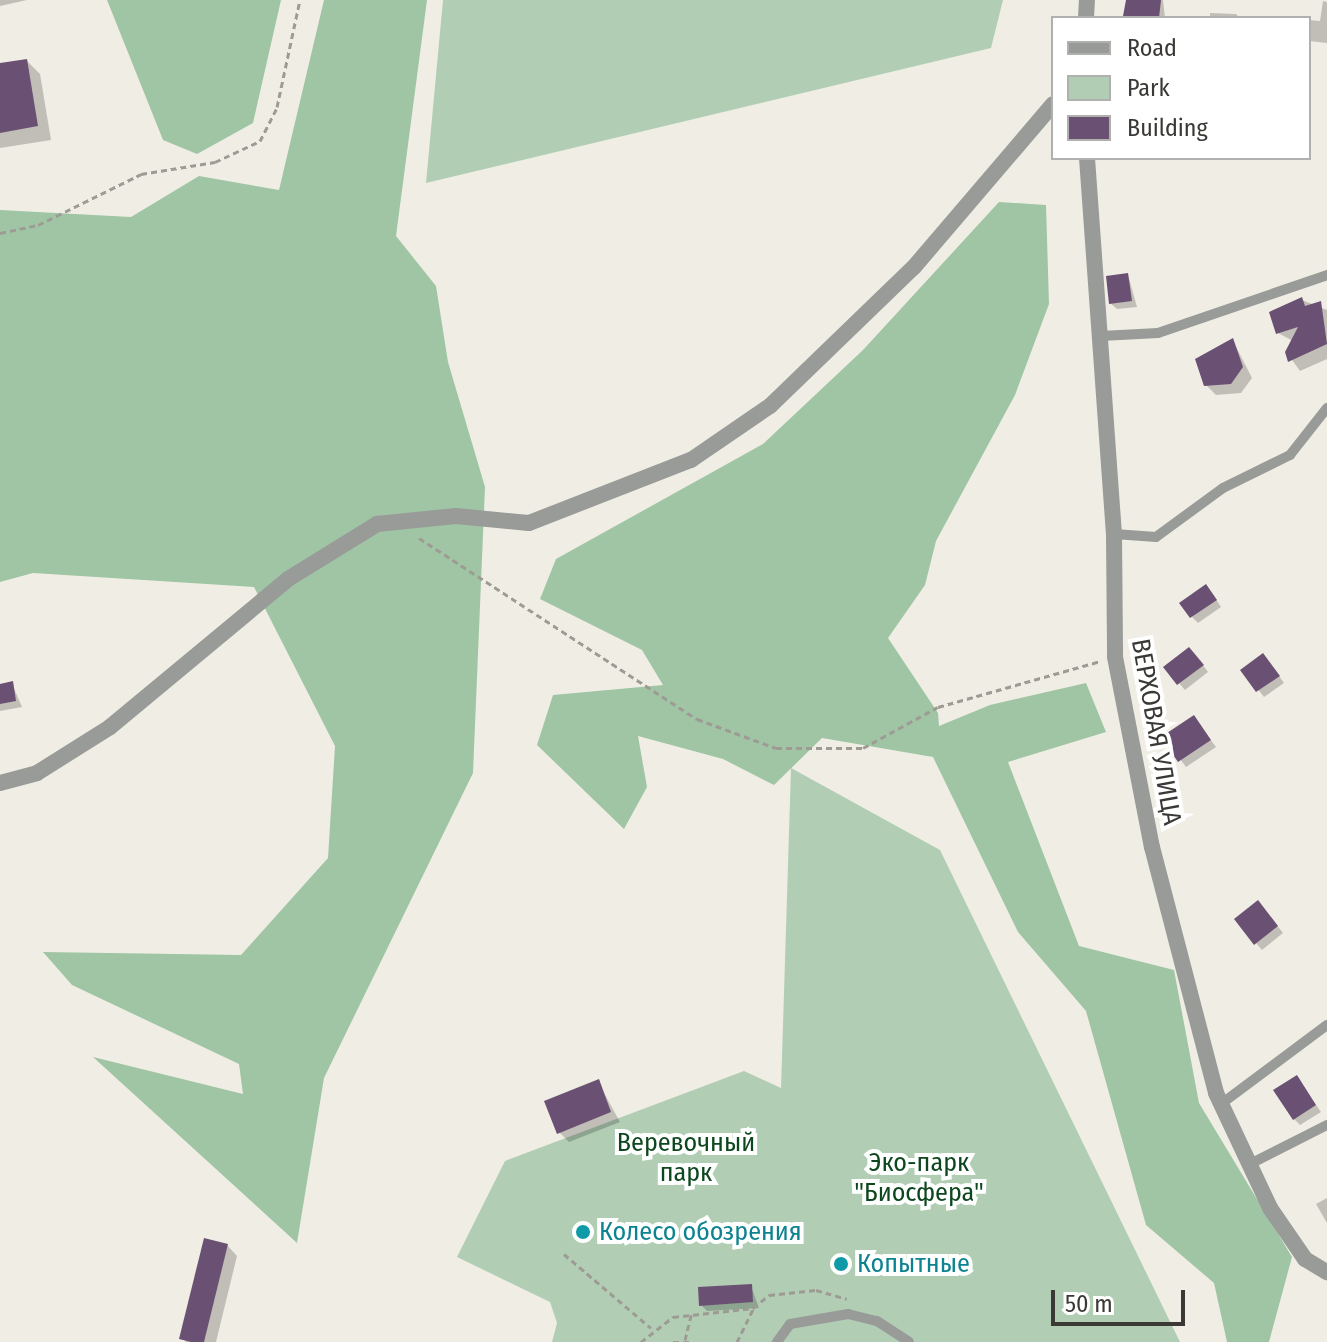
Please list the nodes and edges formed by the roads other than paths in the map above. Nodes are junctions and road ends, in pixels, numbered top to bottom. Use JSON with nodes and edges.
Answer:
{"nodes":[{"id":1,"x":1051,"y":106,"type":"edge"},
{"id":2,"x":1087,"y":160,"type":"edge"},
{"id":3,"x":1327,"y":275,"type":"edge"},
{"id":4,"x":1101,"y":336,"type":"junction"},
{"id":5,"x":1327,"y":408,"type":"edge"},
{"id":6,"x":1114,"y":534,"type":"junction"},
{"id":7,"x":0,"y":783,"type":"edge"},
{"id":8,"x":1327,"y":1025,"type":"edge"},
{"id":9,"x":1221,"y":1104,"type":"junction"},
{"id":10,"x":1327,"y":1125,"type":"edge"},
{"id":11,"x":1250,"y":1164,"type":"junction"},
{"id":12,"x":1327,"y":1272,"type":"edge"},
{"id":13,"x":777,"y":1342,"type":"edge"},
{"id":14,"x":909,"y":1342,"type":"edge"}],
"edges":[{"from":1,"to":7,"type":"street"},
{"from":2,"to":4,"type":"street","name":"ВЕРХОВАЯ УЛИЦА"},
{"from":3,"to":4,"type":"lane"},
{"from":4,"to":6,"type":"street","name":"ВЕРХОВАЯ УЛИЦА"},
{"from":5,"to":6,"type":"lane"},
{"from":6,"to":9,"type":"street","name":"ВЕРХОВАЯ УЛИЦА"},
{"from":8,"to":9,"type":"lane"},
{"from":9,"to":11,"type":"street","name":"ВЕРХОВАЯ УЛИЦА"},
{"from":10,"to":11,"type":"lane"},
{"from":11,"to":12,"type":"street","name":"ВЕРХОВАЯ УЛИЦА"},
{"from":13,"to":14,"type":"lane"}]}
